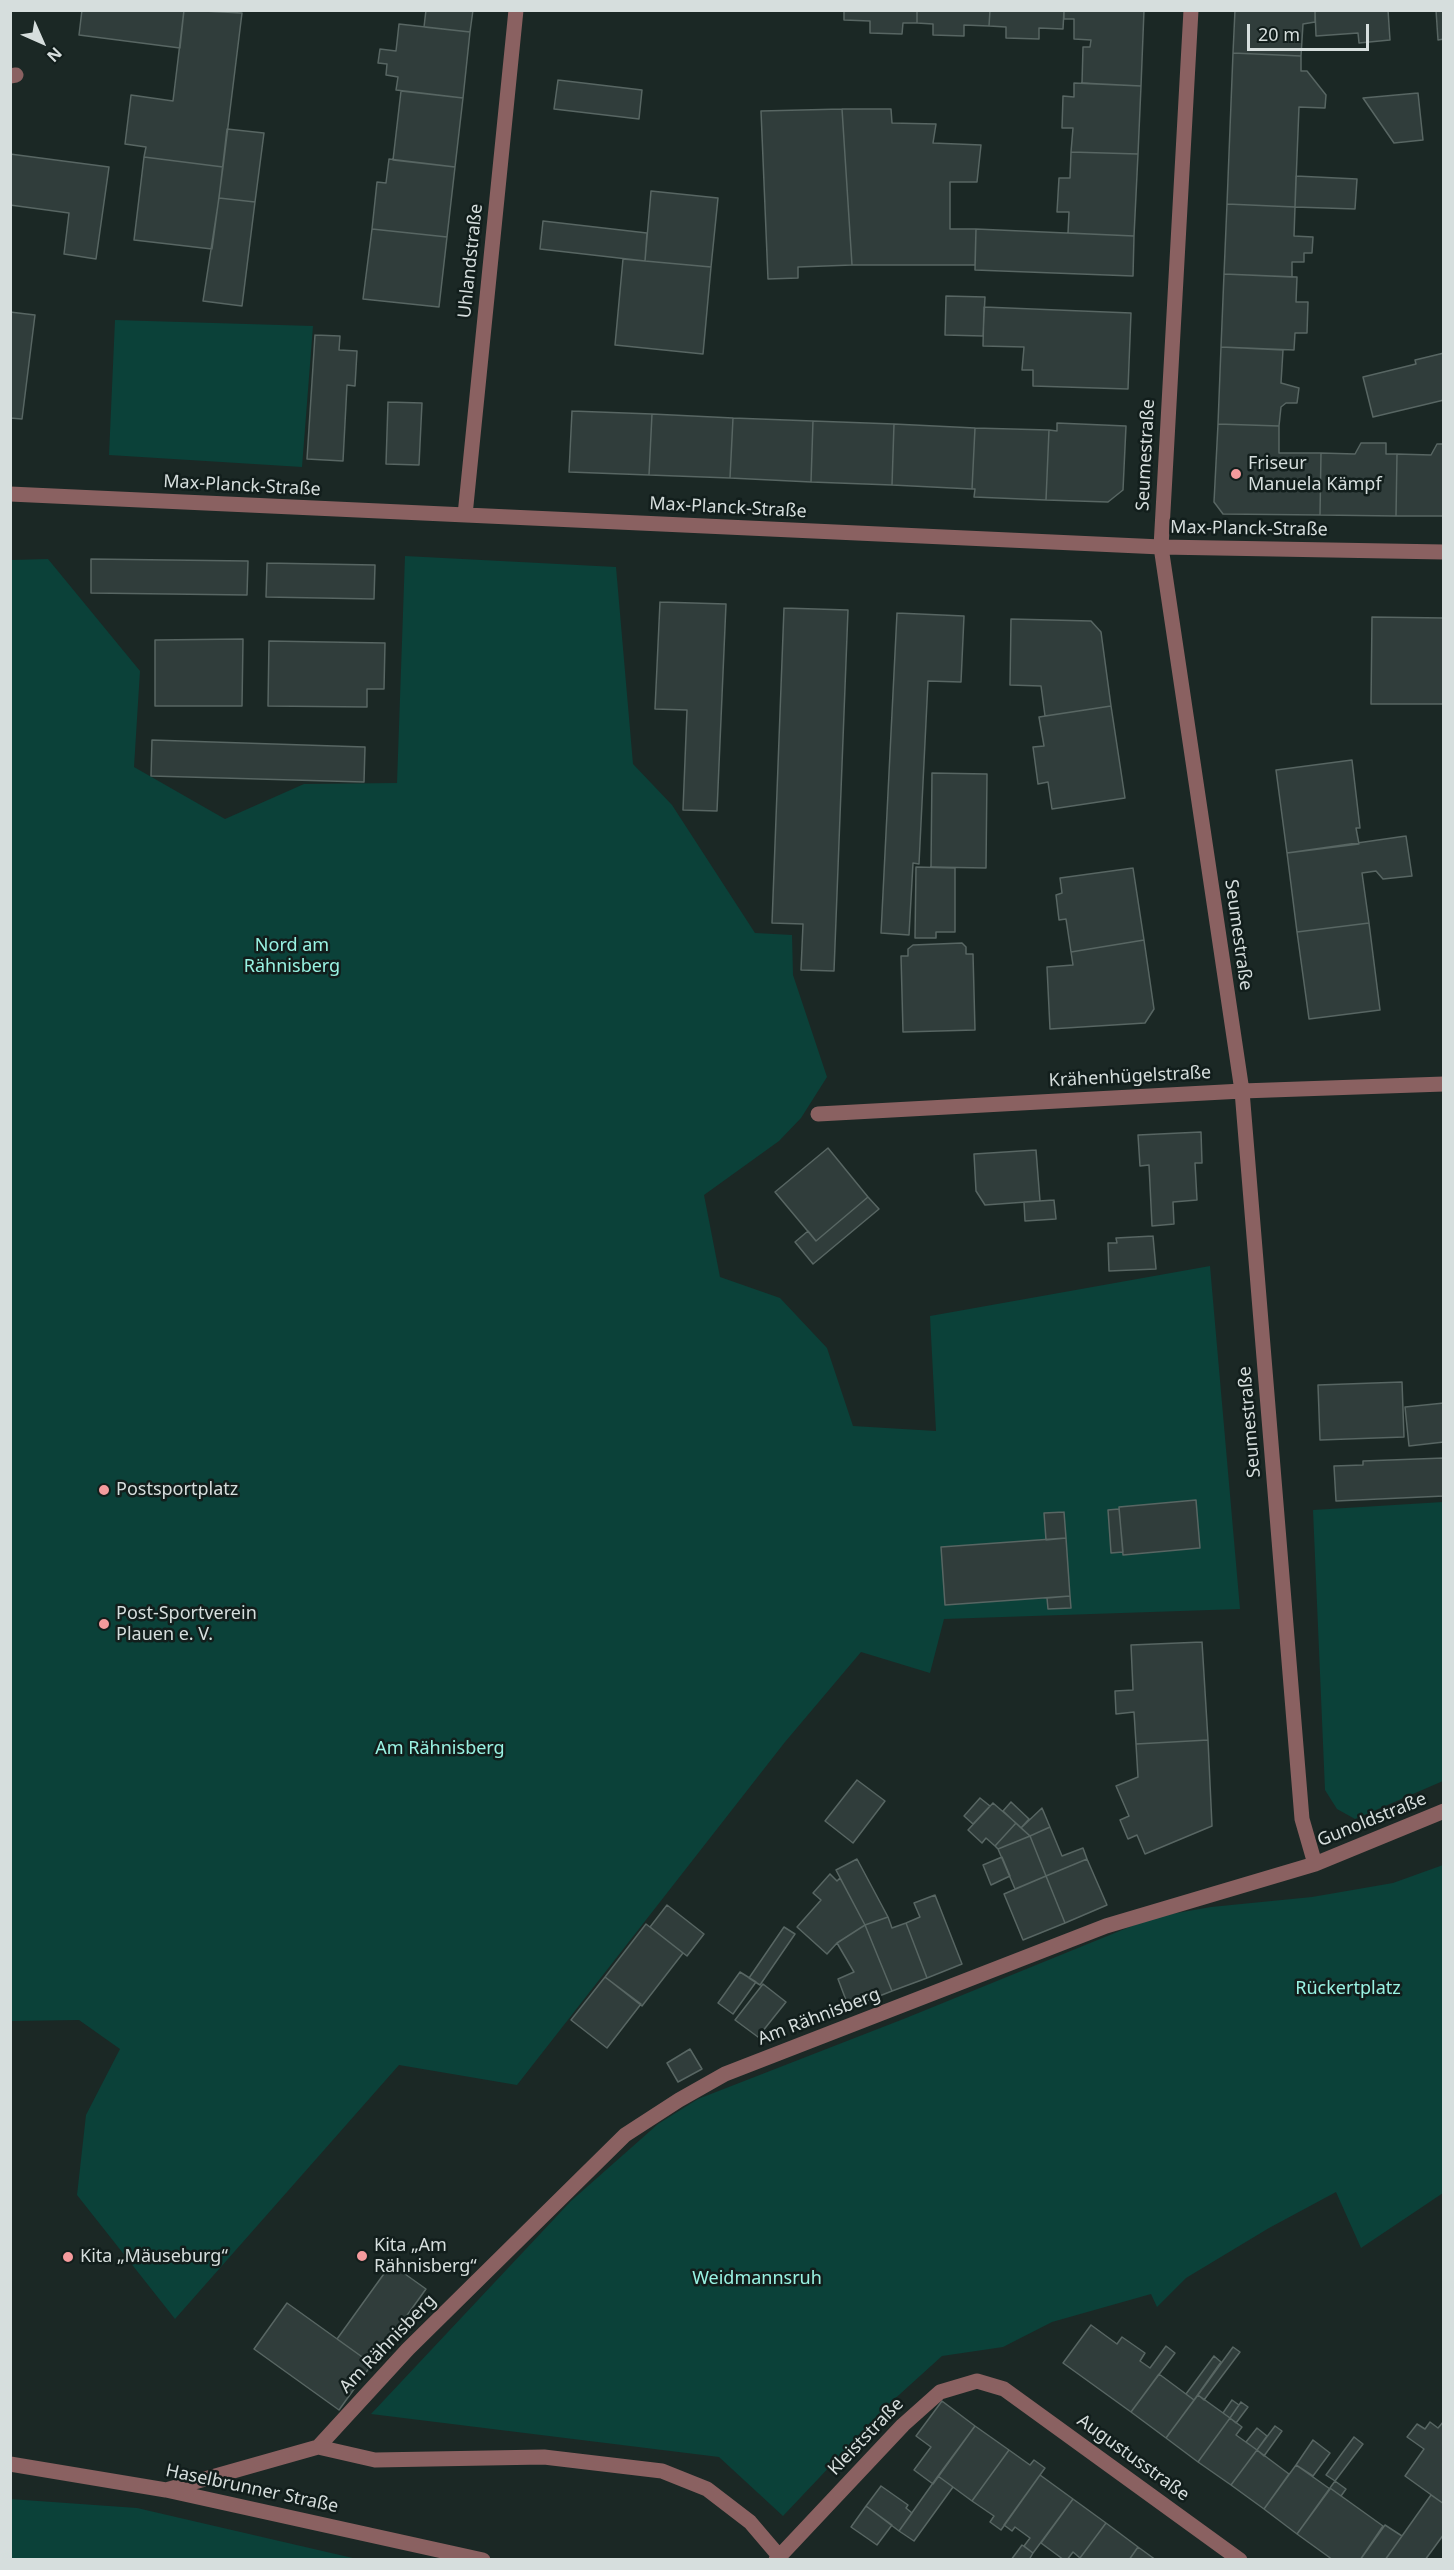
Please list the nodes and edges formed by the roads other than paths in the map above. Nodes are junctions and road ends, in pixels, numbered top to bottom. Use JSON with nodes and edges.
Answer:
{"nodes":[{"id":1,"x":516,"y":10,"type":"edge"},
{"id":2,"x":1191,"y":10,"type":"edge"},
{"id":3,"x":10,"y":494,"type":"edge"},
{"id":4,"x":465,"y":515,"type":"junction"},
{"id":5,"x":1161,"y":547,"type":"junction"},
{"id":6,"x":1443,"y":552,"type":"edge"},
{"id":7,"x":1443,"y":1084,"type":"edge"},
{"id":8,"x":1242,"y":1091,"type":"junction"},
{"id":9,"x":818,"y":1114,"type":"dead end"},
{"id":10,"x":1443,"y":1811,"type":"edge"},
{"id":11,"x":1316,"y":1864,"type":"junction"},
{"id":12,"x":1004,"y":2389,"type":"joint"},
{"id":13,"x":318,"y":2447,"type":"junction"},
{"id":14,"x":10,"y":2464,"type":"edge"},
{"id":15,"x":166,"y":2490,"type":"junction"},
{"id":16,"x":778,"y":2558,"type":"edge"},
{"id":17,"x":483,"y":2559,"type":"edge"},
{"id":18,"x":1240,"y":2559,"type":"edge"}],
"edges":[{"from":1,"to":4,"type":"street","name":"Uhlandstraße"},
{"from":2,"to":5,"type":"street","name":"Seumestraße"},
{"from":3,"to":4,"type":"street","name":"Max-Planck-Straße"},
{"from":4,"to":5,"type":"street","name":"Max-Planck-Straße"},
{"from":5,"to":6,"type":"street","name":"Max-Planck-Straße"},
{"from":5,"to":8,"type":"street","name":"Seumestraße"},
{"from":7,"to":8,"type":"street","name":"Krähenhügelstraße"},
{"from":8,"to":9,"type":"street","name":"Krähenhügelstraße"},
{"from":8,"to":11,"type":"street","name":"Seumestraße"},
{"from":10,"to":11,"type":"street","name":"Gunoldstraße"},
{"from":11,"to":13,"type":"street","name":"Am Rähnisberg"},
{"from":12,"to":16,"type":"street","name":"Kleiststraße"},
{"from":12,"to":18,"type":"street","name":"Augustusstraße"},
{"from":13,"to":15,"type":"street"},
{"from":13,"to":16,"type":"street"},
{"from":14,"to":15,"type":"street","name":"Haselbrunner Straße"},
{"from":15,"to":17,"type":"street","name":"Haselbrunner Straße"}]}
